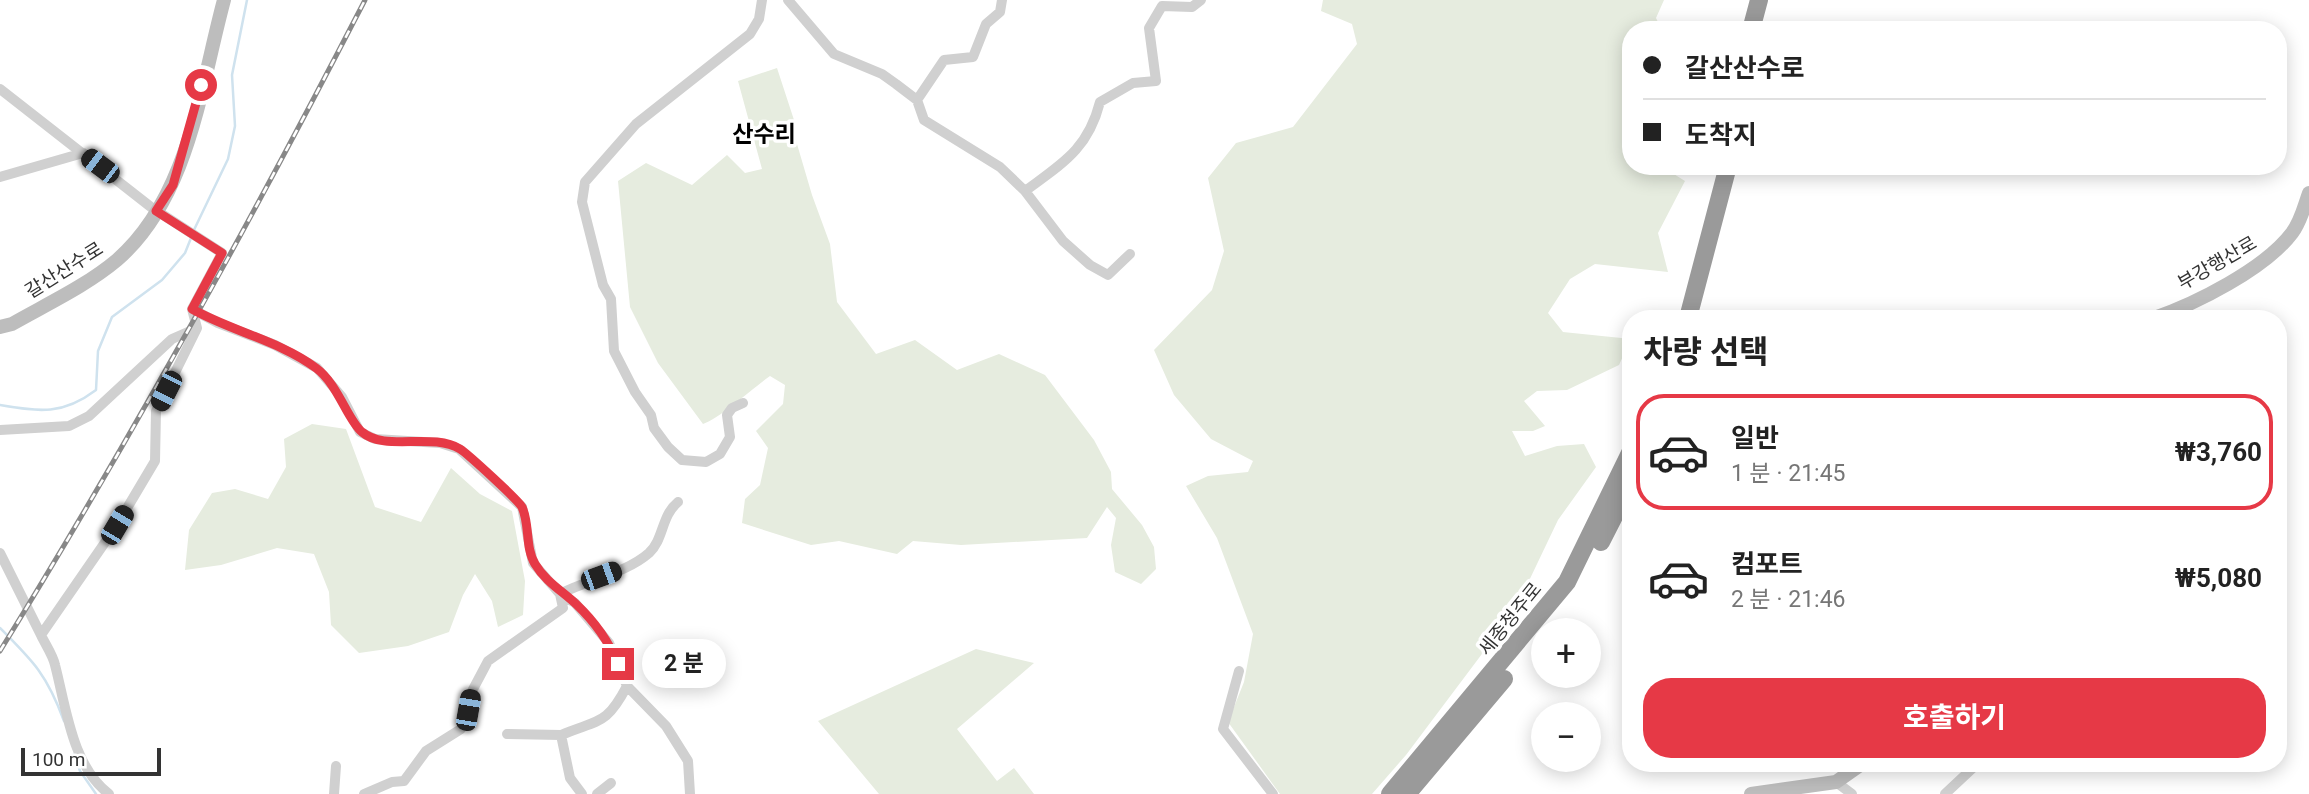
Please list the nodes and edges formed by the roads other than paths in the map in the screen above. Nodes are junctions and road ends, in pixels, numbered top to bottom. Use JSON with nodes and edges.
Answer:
{"nodes":[{"id":1,"x":224,"y":0,"type":"edge"},
{"id":2,"x":762,"y":0,"type":"edge"},
{"id":3,"x":788,"y":0,"type":"edge"},
{"id":4,"x":1002,"y":0,"type":"edge"},
{"id":5,"x":1201,"y":0,"type":"edge"},
{"id":6,"x":1759,"y":0,"type":"edge"},
{"id":7,"x":1768,"y":0,"type":"edge"},
{"id":8,"x":1753,"y":21,"type":"edge"},
{"id":9,"x":1763,"y":21,"type":"edge"},
{"id":10,"x":0,"y":89,"type":"edge"},
{"id":11,"x":917,"y":100,"type":"junction"},
{"id":12,"x":83,"y":153,"type":"junction"},
{"id":13,"x":1715,"y":175,"type":"edge"},
{"id":14,"x":1726,"y":175,"type":"edge"},
{"id":15,"x":0,"y":177,"type":"edge"},
{"id":16,"x":1026,"y":191,"type":"junction"},
{"id":17,"x":2309,"y":193,"type":"edge"},
{"id":18,"x":157,"y":211,"type":"junction"},
{"id":19,"x":1130,"y":254,"type":"dead end"},
{"id":20,"x":192,"y":309,"type":"junction"},
{"id":21,"x":1680,"y":310,"type":"edge"},
{"id":22,"x":1690,"y":310,"type":"edge"},
{"id":23,"x":2179,"y":310,"type":"edge"},
{"id":24,"x":0,"y":327,"type":"edge"},
{"id":25,"x":197,"y":328,"type":"junction"},
{"id":26,"x":743,"y":403,"type":"dead end"},
{"id":27,"x":0,"y":430,"type":"edge"},
{"id":28,"x":1622,"y":469,"type":"edge"},
{"id":29,"x":1622,"y":501,"type":"edge"},
{"id":30,"x":678,"y":502,"type":"dead end"},
{"id":31,"x":0,"y":553,"type":"edge"},
{"id":32,"x":560,"y":594,"type":"junction"},
{"id":33,"x":41,"y":635,"type":"junction"},
{"id":34,"x":1239,"y":671,"type":"dead end"},
{"id":35,"x":628,"y":686,"type":"junction"},
{"id":36,"x":508,"y":734,"type":"dead end"},
{"id":37,"x":561,"y":735,"type":"junction"},
{"id":38,"x":335,"y":766,"type":"dead end"},
{"id":39,"x":1850,"y":772,"type":"edge"},
{"id":40,"x":1968,"y":772,"type":"edge"},
{"id":41,"x":1836,"y":782,"type":"junction"},
{"id":42,"x":611,"y":783,"type":"dead end"},
{"id":43,"x":109,"y":794,"type":"edge"},
{"id":44,"x":334,"y":794,"type":"edge"},
{"id":45,"x":364,"y":794,"type":"edge"},
{"id":46,"x":582,"y":794,"type":"edge"},
{"id":47,"x":597,"y":794,"type":"edge"},
{"id":48,"x":690,"y":794,"type":"edge"},
{"id":49,"x":1273,"y":794,"type":"edge"},
{"id":50,"x":1390,"y":794,"type":"edge"},
{"id":51,"x":1407,"y":794,"type":"edge"},
{"id":52,"x":1751,"y":794,"type":"edge"},
{"id":53,"x":1852,"y":794,"type":"edge"},
{"id":54,"x":1945,"y":794,"type":"edge"}],
"edges":[{"from":1,"to":18,"type":"main road","name":"갈산산수로"},
{"from":2,"to":26,"type":"street"},
{"from":3,"to":11,"type":"street"},
{"from":4,"to":11,"type":"street"},
{"from":5,"to":16,"type":"street"},
{"from":6,"to":8,"type":"highway"},
{"from":7,"to":9,"type":"highway"},
{"from":10,"to":12,"type":"street"},
{"from":11,"to":16,"type":"street"},
{"from":12,"to":15,"type":"street"},
{"from":12,"to":18,"type":"street"},
{"from":13,"to":21,"type":"highway"},
{"from":14,"to":22,"type":"highway"},
{"from":16,"to":19,"type":"street"},
{"from":17,"to":23,"type":"main road","name":"부강행산로"},
{"from":18,"to":20,"type":"street"},
{"from":18,"to":24,"type":"main road","name":"갈산산수로"},
{"from":20,"to":25,"type":"street"},
{"from":20,"to":32,"type":"street"},
{"from":25,"to":27,"type":"street"},
{"from":25,"to":33,"type":"street"},
{"from":28,"to":50,"type":"highway","name":"세종청주로"},
{"from":29,"to":51,"type":"highway","name":"세종청주로"},
{"from":30,"to":32,"type":"street"},
{"from":31,"to":33,"type":"street"},
{"from":32,"to":35,"type":"street"},
{"from":32,"to":45,"type":"street"},
{"from":33,"to":43,"type":"street"},
{"from":34,"to":49,"type":"street"},
{"from":35,"to":37,"type":"street"},
{"from":35,"to":48,"type":"street"},
{"from":36,"to":37,"type":"street"},
{"from":37,"to":46,"type":"street"},
{"from":38,"to":44,"type":"street"},
{"from":39,"to":41,"type":"main road"},
{"from":40,"to":54,"type":"street"},
{"from":41,"to":52,"type":"main road"},
{"from":41,"to":53,"type":"street"},
{"from":42,"to":47,"type":"street"}]}
